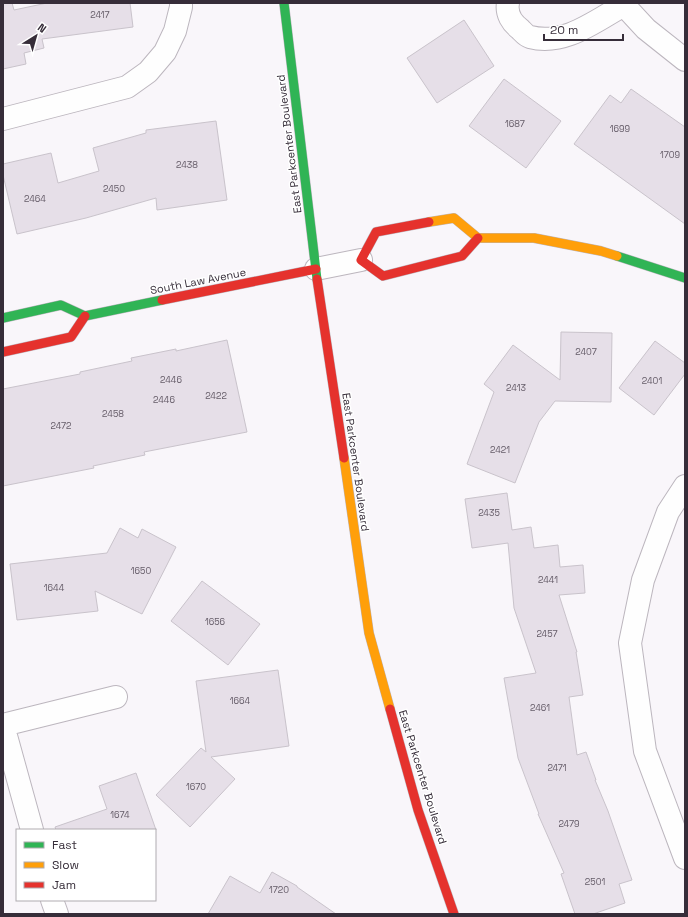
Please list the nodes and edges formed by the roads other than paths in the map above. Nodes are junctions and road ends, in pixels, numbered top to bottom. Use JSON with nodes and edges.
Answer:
{"nodes":[{"id":1,"x":181,"y":3,"type":"edge"},
{"id":2,"x":284,"y":3,"type":"edge"},
{"id":3,"x":508,"y":3,"type":"edge"},
{"id":4,"x":623,"y":4,"type":"edge"},
{"id":5,"x":685,"y":60,"type":"edge"},
{"id":6,"x":3,"y":119,"type":"edge"},
{"id":7,"x":478,"y":238,"type":"junction"},
{"id":8,"x":361,"y":260,"type":"junction"},
{"id":9,"x":316,"y":269,"type":"junction"},
{"id":10,"x":685,"y":278,"type":"edge"},
{"id":11,"x":85,"y":316,"type":"junction"},
{"id":12,"x":3,"y":318,"type":"edge"},
{"id":13,"x":3,"y":352,"type":"edge"},
{"id":14,"x":685,"y":486,"type":"edge"},
{"id":15,"x":116,"y":697,"type":"dead end"},
{"id":16,"x":32,"y":829,"type":"edge"},
{"id":17,"x":685,"y":858,"type":"edge"},
{"id":18,"x":52,"y":901,"type":"edge"},
{"id":19,"x":57,"y":914,"type":"edge"},
{"id":20,"x":454,"y":914,"type":"edge"}],
"edges":[{"from":1,"to":6,"type":"street"},
{"from":2,"to":9,"type":"main road","name":"East Parkcenter Boulevard"},
{"from":3,"to":4,"type":"street"},
{"from":4,"to":5,"type":"street"},
{"from":7,"to":8,"type":"main road"},
{"from":7,"to":8,"type":"main road"},
{"from":7,"to":10,"type":"main road"},
{"from":8,"to":9,"type":"street"},
{"from":9,"to":11,"type":"main road","name":"South Law Avenue"},
{"from":9,"to":20,"type":"main road","name":"East Parkcenter Boulevard"},
{"from":11,"to":12,"type":"main road"},
{"from":11,"to":13,"type":"main road"},
{"from":14,"to":17,"type":"street"},
{"from":15,"to":16,"type":"street"},
{"from":18,"to":19,"type":"street"}]}
